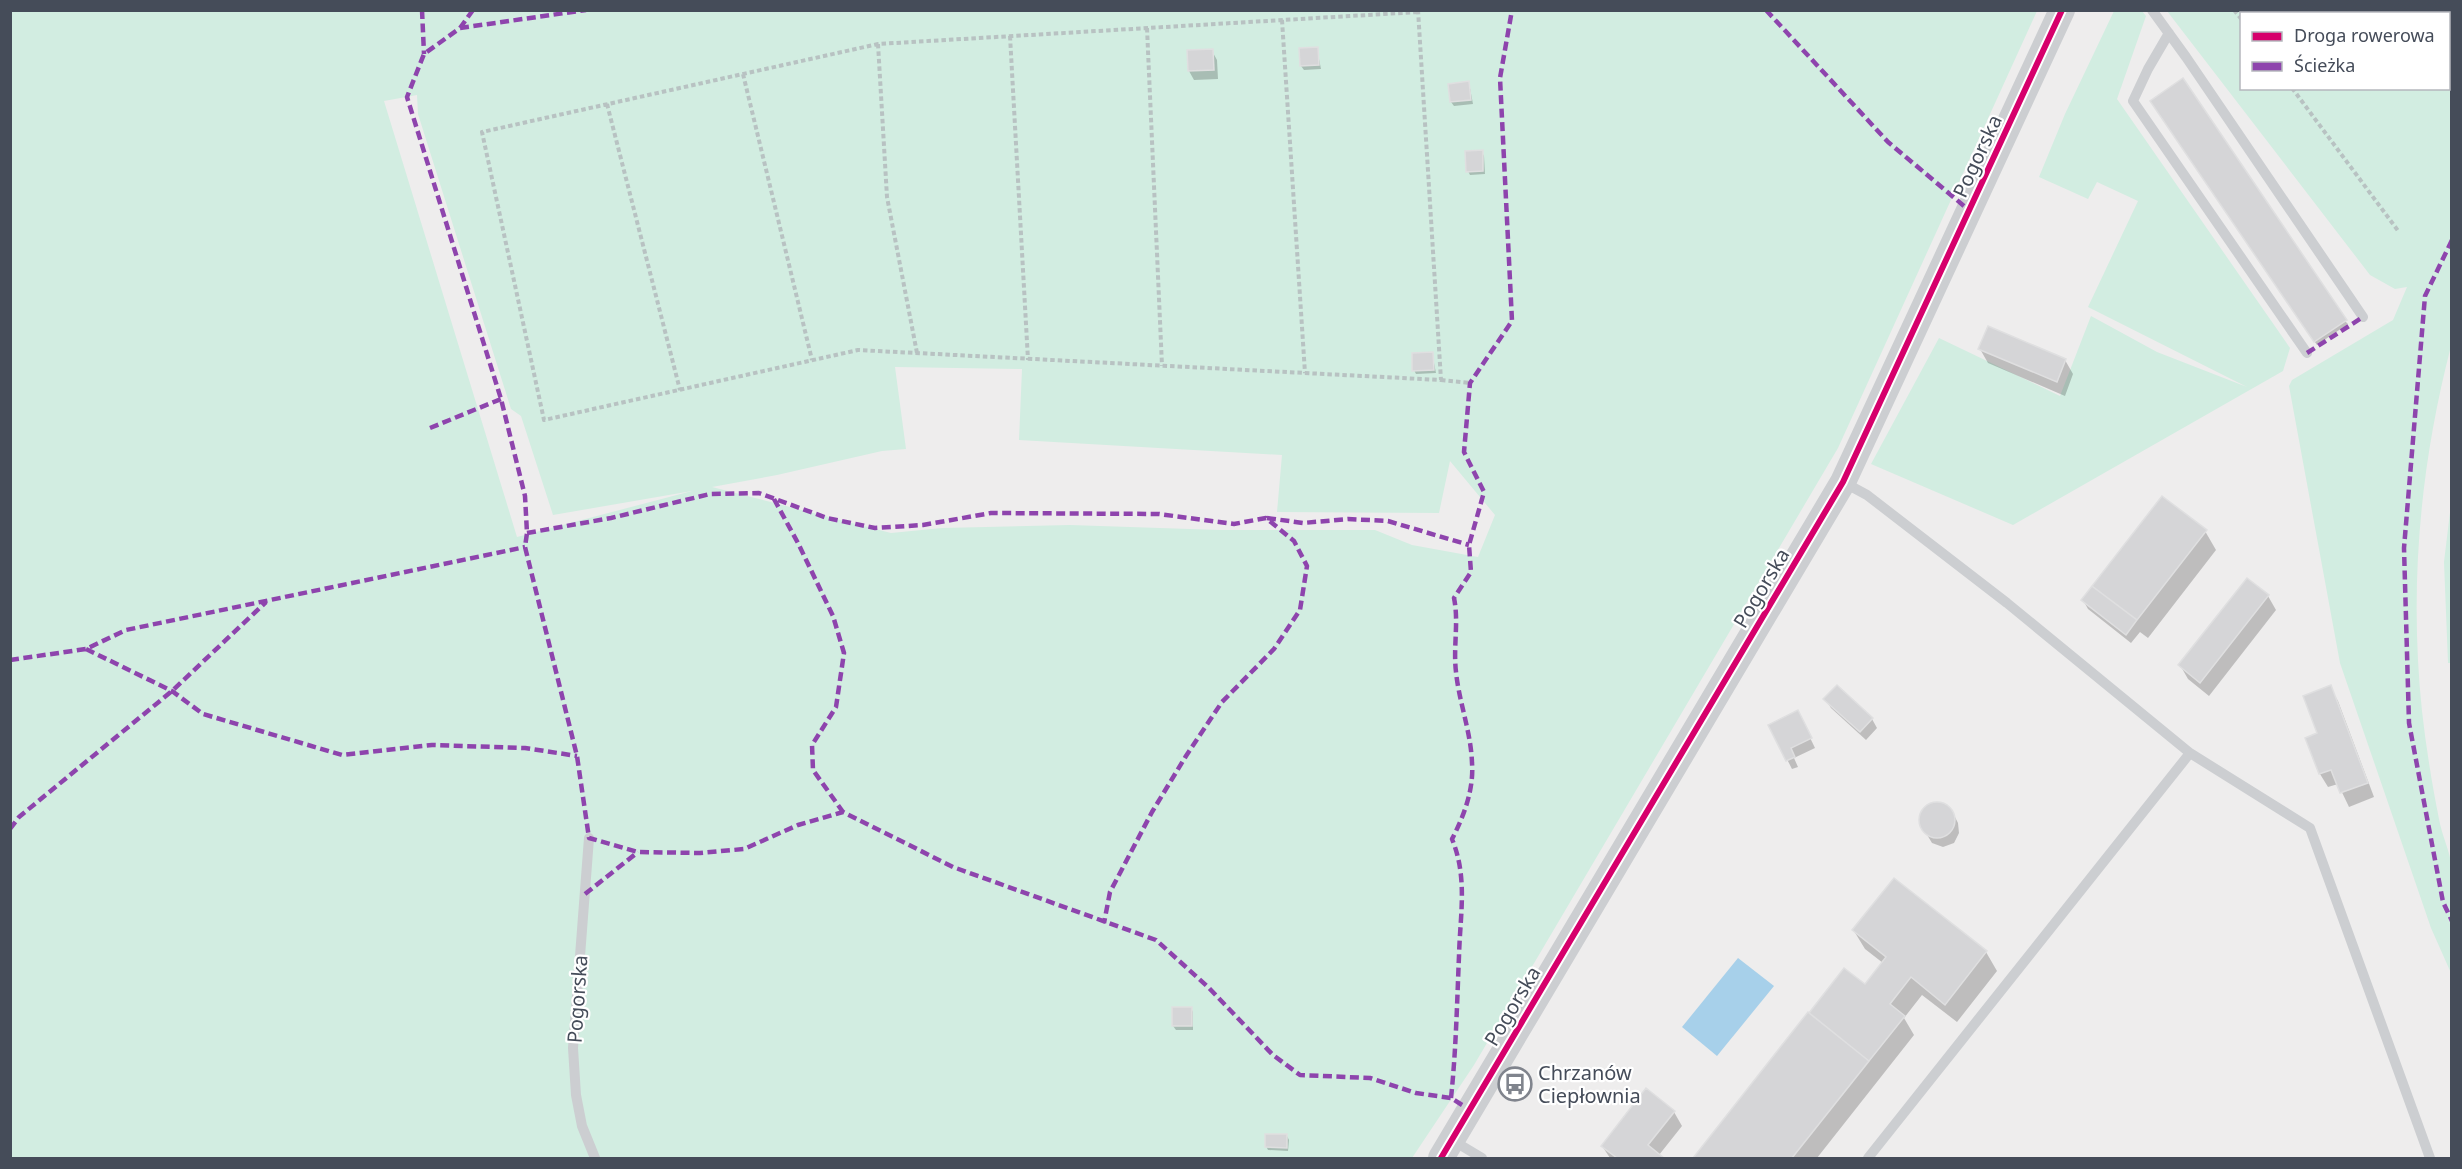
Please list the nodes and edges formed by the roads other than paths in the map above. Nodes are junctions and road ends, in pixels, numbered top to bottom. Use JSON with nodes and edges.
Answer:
{"nodes":[{"id":1,"x":2062,"y":10,"type":"edge"},
{"id":2,"x":2152,"y":10,"type":"edge"},
{"id":3,"x":2169,"y":33,"type":"junction"},
{"id":4,"x":2363,"y":317,"type":"dead end"},
{"id":5,"x":2307,"y":352,"type":"dead end"},
{"id":6,"x":1843,"y":482,"type":"junction"},
{"id":7,"x":2190,"y":753,"type":"junction"},
{"id":8,"x":589,"y":838,"type":"dead end"},
{"id":9,"x":1447,"y":1149,"type":"edge"},
{"id":10,"x":595,"y":1158,"type":"edge"},
{"id":11,"x":1482,"y":1158,"type":"edge"},
{"id":12,"x":1868,"y":1158,"type":"edge"},
{"id":13,"x":2430,"y":1158,"type":"edge"}],
"edges":[{"from":1,"to":6,"type":"street","name":"Pogorska"},
{"from":2,"to":3,"type":"lane"},
{"from":3,"to":4,"type":"lane"},
{"from":3,"to":5,"type":"lane"},
{"from":6,"to":7,"type":"lane"},
{"from":6,"to":9,"type":"street","name":"Pogorska"},
{"from":7,"to":12,"type":"lane"},
{"from":7,"to":13,"type":"lane"},
{"from":8,"to":10,"type":"lane","name":"Pogorska"},
{"from":9,"to":11,"type":"lane"}]}
